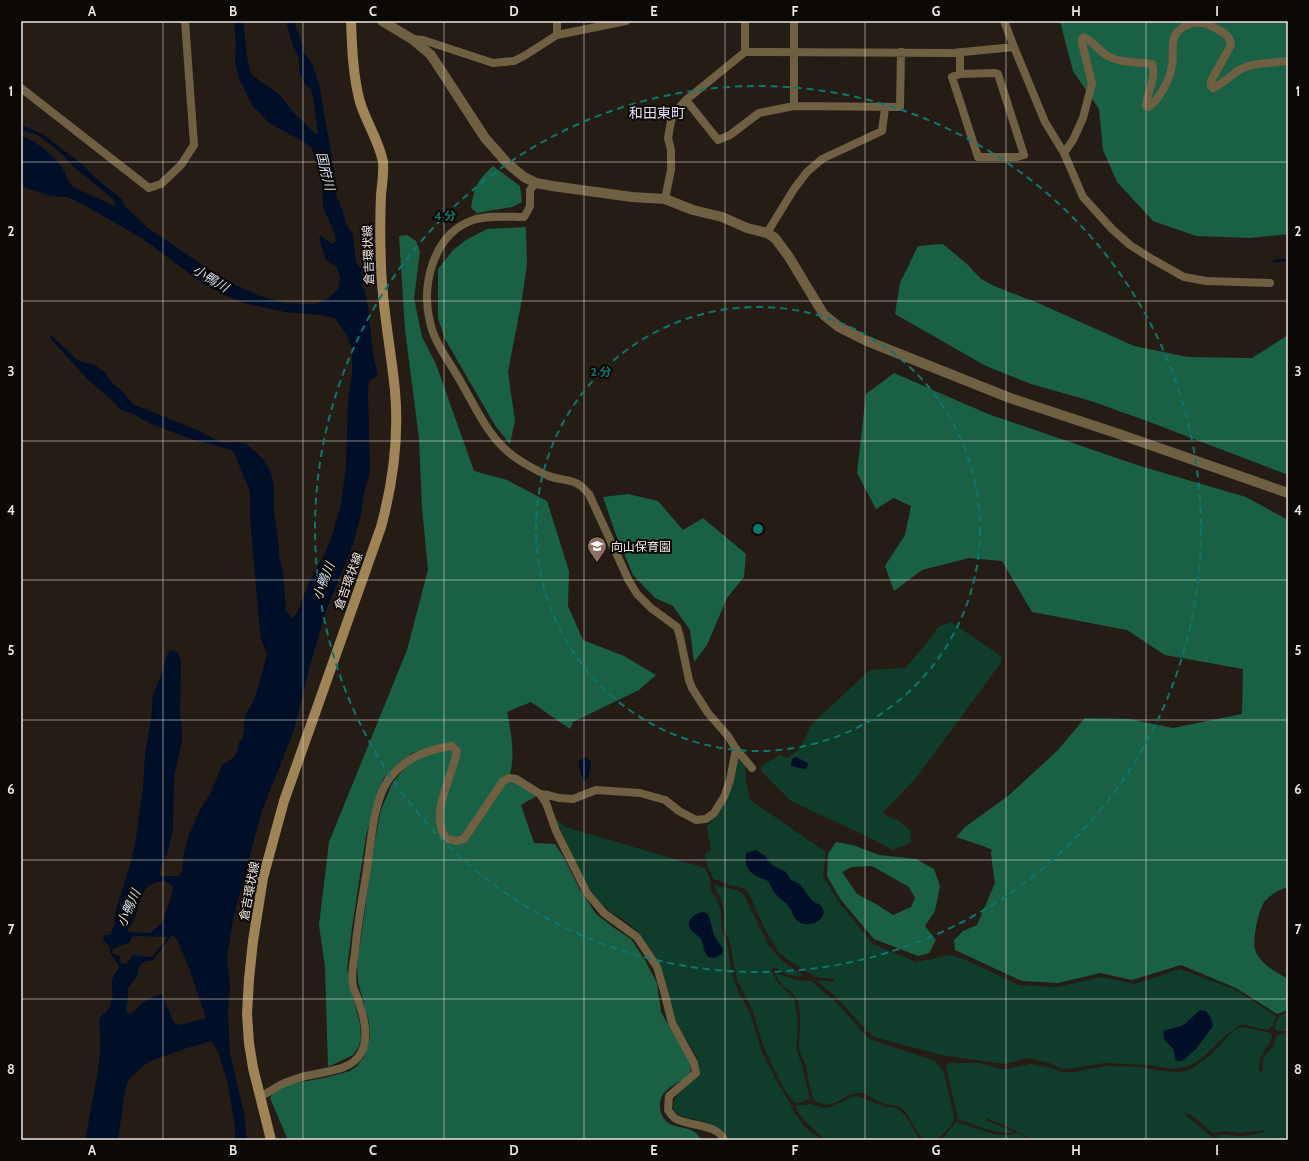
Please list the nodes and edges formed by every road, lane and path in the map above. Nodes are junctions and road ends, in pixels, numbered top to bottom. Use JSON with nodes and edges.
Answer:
{"nodes":[{"id":1,"x":185,"y":21,"type":"edge"},
{"id":2,"x":351,"y":21,"type":"edge"},
{"id":3,"x":382,"y":21,"type":"edge"},
{"id":4,"x":557,"y":21,"type":"edge"},
{"id":5,"x":626,"y":21,"type":"edge"},
{"id":6,"x":745,"y":21,"type":"edge"},
{"id":7,"x":794,"y":21,"type":"edge"},
{"id":8,"x":1004,"y":21,"type":"edge"},
{"id":9,"x":557,"y":35,"type":"junction"},
{"id":10,"x":412,"y":39,"type":"junction"},
{"id":11,"x":1014,"y":47,"type":"junction"},
{"id":12,"x":744,"y":52,"type":"junction"},
{"id":13,"x":794,"y":52,"type":"junction"},
{"id":14,"x":901,"y":52,"type":"junction"},
{"id":15,"x":960,"y":52,"type":"junction"},
{"id":16,"x":1288,"y":61,"type":"edge"},
{"id":17,"x":960,"y":74,"type":"junction"},
{"id":18,"x":21,"y":88,"type":"edge"},
{"id":19,"x":686,"y":100,"type":"junction"},
{"id":20,"x":794,"y":106,"type":"junction"},
{"id":21,"x":885,"y":108,"type":"junction"},
{"id":22,"x":1064,"y":153,"type":"junction"},
{"id":23,"x":536,"y":183,"type":"junction"},
{"id":24,"x":665,"y":199,"type":"junction"},
{"id":25,"x":767,"y":233,"type":"junction"},
{"id":26,"x":1270,"y":283,"type":"dead end"},
{"id":27,"x":1288,"y":493,"type":"edge"},
{"id":28,"x":736,"y":749,"type":"junction"},
{"id":29,"x":752,"y":768,"type":"dead end"},
{"id":30,"x":540,"y":794,"type":"junction"},
{"id":31,"x":261,"y":1096,"type":"junction"},
{"id":32,"x":271,"y":1140,"type":"edge"},
{"id":33,"x":724,"y":1140,"type":"edge"}],
"edges":[{"from":1,"to":18,"type":"street"},
{"from":2,"to":31,"type":"main road","name":"倉吉環状線"},
{"from":3,"to":10,"type":"street"},
{"from":4,"to":9,"type":"street"},
{"from":5,"to":9,"type":"street"},
{"from":6,"to":12,"type":"street"},
{"from":7,"to":13,"type":"street"},
{"from":8,"to":11,"type":"street"},
{"from":9,"to":10,"type":"street"},
{"from":10,"to":23,"type":"street"},
{"from":11,"to":15,"type":"street"},
{"from":11,"to":22,"type":"street"},
{"from":12,"to":13,"type":"street"},
{"from":12,"to":19,"type":"street"},
{"from":13,"to":14,"type":"street"},
{"from":13,"to":20,"type":"street"},
{"from":14,"to":15,"type":"street"},
{"from":14,"to":21,"type":"street"},
{"from":15,"to":17,"type":"street"},
{"from":16,"to":22,"type":"street"},
{"from":17,"to":17,"type":"street"},
{"from":19,"to":20,"type":"street"},
{"from":19,"to":24,"type":"street"},
{"from":20,"to":21,"type":"street"},
{"from":21,"to":25,"type":"street"},
{"from":22,"to":26,"type":"street"},
{"from":23,"to":24,"type":"street"},
{"from":23,"to":28,"type":"street"},
{"from":24,"to":25,"type":"street"},
{"from":25,"to":27,"type":"street"},
{"from":28,"to":29,"type":"street"},
{"from":28,"to":30,"type":"street"},
{"from":30,"to":31,"type":"street"},
{"from":30,"to":33,"type":"street"},
{"from":31,"to":32,"type":"main road","name":"倉吉環状線"}]}
